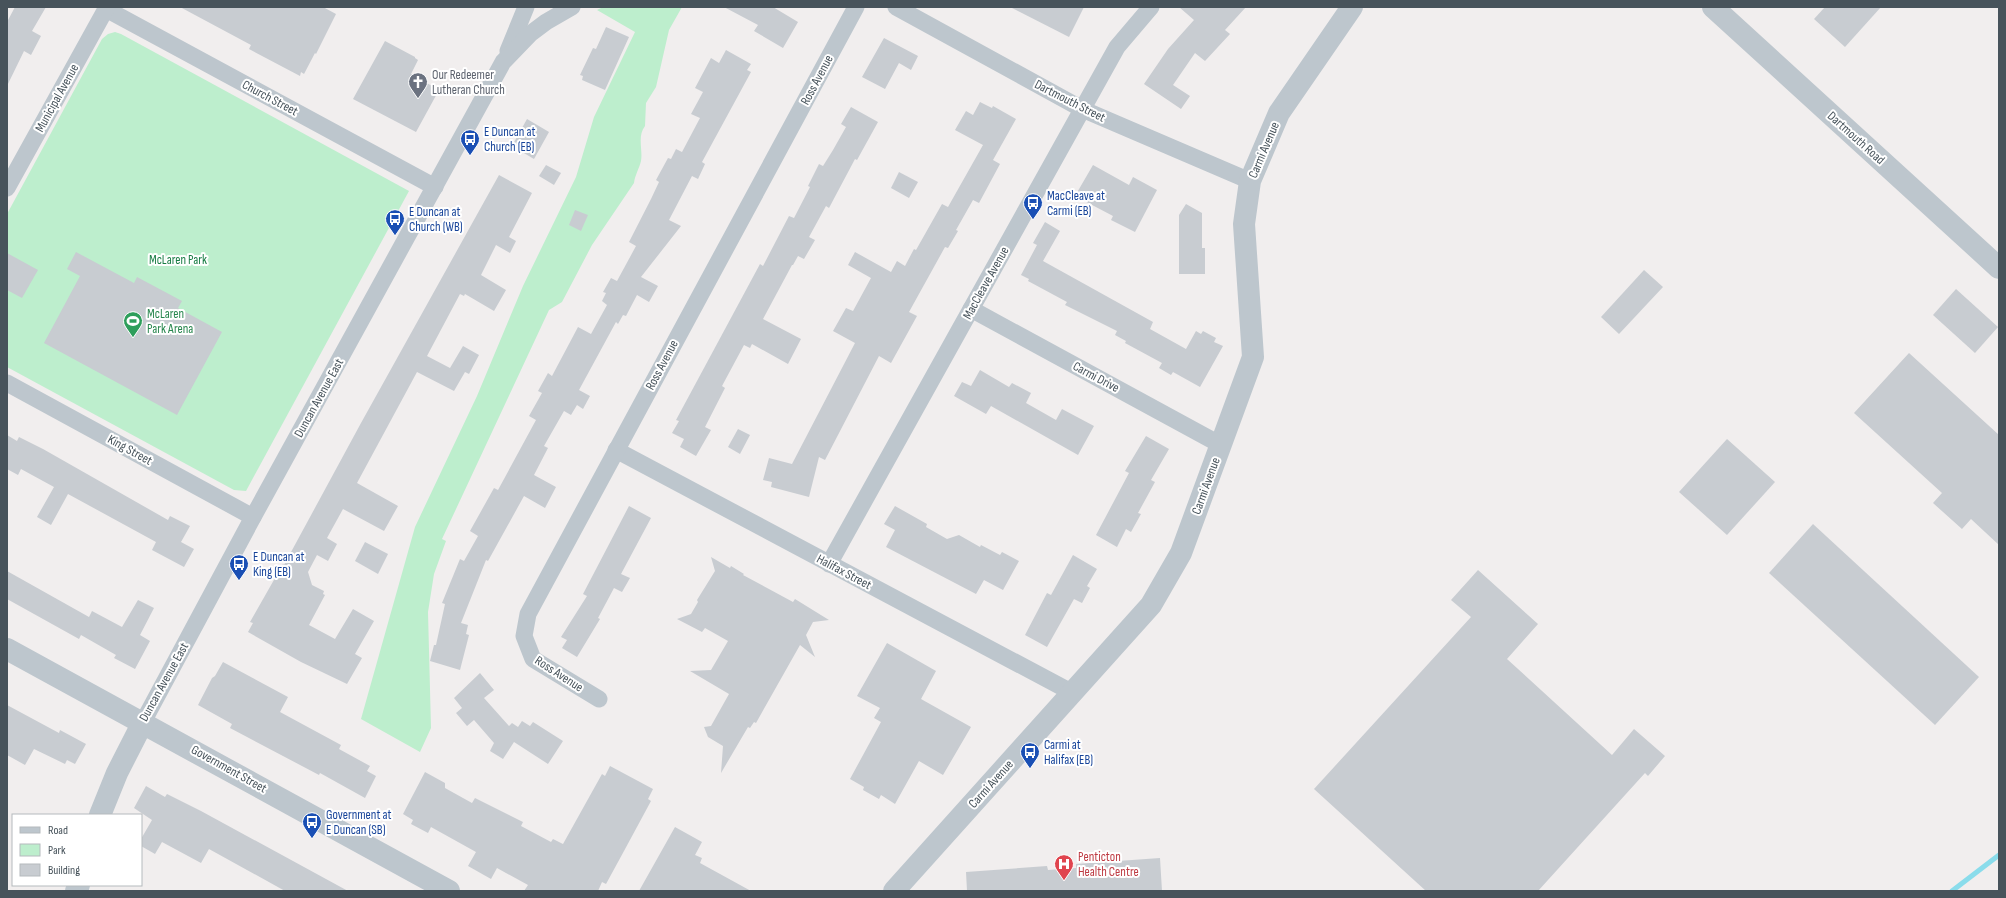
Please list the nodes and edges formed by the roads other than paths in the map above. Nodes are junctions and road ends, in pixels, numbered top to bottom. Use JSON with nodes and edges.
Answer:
{"nodes":[{"id":1,"x":526,"y":7,"type":"edge"},
{"id":2,"x":572,"y":7,"type":"edge"},
{"id":3,"x":856,"y":7,"type":"edge"},
{"id":4,"x":896,"y":7,"type":"edge"},
{"id":5,"x":1151,"y":7,"type":"edge"},
{"id":6,"x":1352,"y":7,"type":"edge"},
{"id":7,"x":1713,"y":7,"type":"edge"},
{"id":8,"x":107,"y":8,"type":"edge"},
{"id":9,"x":503,"y":62,"type":"junction"},
{"id":10,"x":1082,"y":109,"type":"junction"},
{"id":11,"x":1250,"y":181,"type":"junction"},
{"id":12,"x":435,"y":187,"type":"junction"},
{"id":13,"x":7,"y":188,"type":"edge"},
{"id":14,"x":1999,"y":268,"type":"edge"},
{"id":15,"x":971,"y":309,"type":"junction"},
{"id":16,"x":7,"y":383,"type":"edge"},
{"id":17,"x":1221,"y":444,"type":"junction"},
{"id":18,"x":616,"y":450,"type":"junction"},
{"id":19,"x":253,"y":517,"type":"junction"},
{"id":20,"x":829,"y":564,"type":"junction"},
{"id":21,"x":7,"y":649,"type":"edge"},
{"id":22,"x":1073,"y":693,"type":"junction"},
{"id":23,"x":599,"y":699,"type":"dead end"},
{"id":24,"x":143,"y":722,"type":"junction"},
{"id":25,"x":100,"y":814,"type":"edge"},
{"id":26,"x":449,"y":891,"type":"edge"},
{"id":27,"x":894,"y":891,"type":"edge"}],
"edges":[{"from":1,"to":9,"type":"street"},
{"from":2,"to":9,"type":"street","name":"Duncan Avenue East"},
{"from":3,"to":18,"type":"street","name":"Ross Avenue"},
{"from":4,"to":10,"type":"street","name":"Dartmouth Street"},
{"from":5,"to":10,"type":"street","name":"MacCleave Avenue"},
{"from":6,"to":11,"type":"street","name":"Carmi Avenue"},
{"from":7,"to":14,"type":"street","name":"Dartmouth Road"},
{"from":8,"to":12,"type":"street","name":"Church Street"},
{"from":8,"to":13,"type":"street","name":"Municipal Avenue"},
{"from":9,"to":12,"type":"street","name":"Duncan Avenue East"},
{"from":10,"to":11,"type":"street","name":"Dartmouth Street"},
{"from":10,"to":15,"type":"street","name":"MacCleave Avenue"},
{"from":11,"to":17,"type":"street","name":"Carmi Avenue"},
{"from":12,"to":19,"type":"street","name":"Duncan Avenue East"},
{"from":15,"to":17,"type":"street","name":"Carmi Drive"},
{"from":15,"to":20,"type":"street","name":"MacCleave Avenue"},
{"from":16,"to":19,"type":"street","name":"King Street"},
{"from":17,"to":22,"type":"street","name":"Carmi Avenue"},
{"from":18,"to":20,"type":"street","name":"Halifax Street"},
{"from":18,"to":23,"type":"street","name":"Ross Avenue"},
{"from":19,"to":24,"type":"street","name":"Duncan Avenue East"},
{"from":20,"to":22,"type":"street","name":"Halifax Street"},
{"from":21,"to":24,"type":"street","name":"Government Street"},
{"from":22,"to":27,"type":"street","name":"Carmi Avenue"},
{"from":24,"to":25,"type":"street","name":"Duncan Avenue East"},
{"from":24,"to":26,"type":"street","name":"Government Street"}]}
